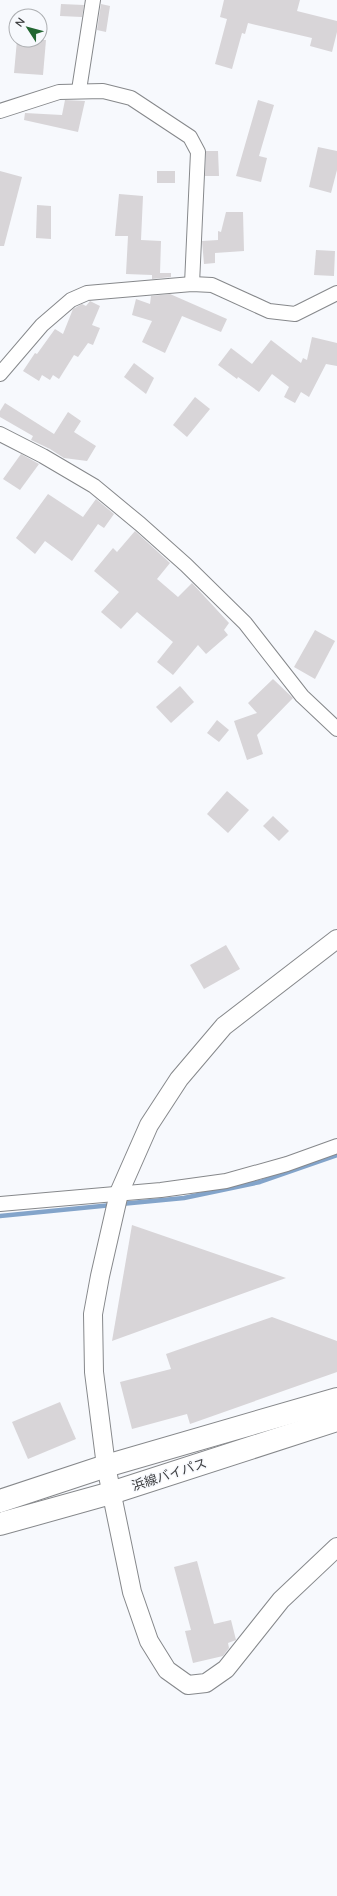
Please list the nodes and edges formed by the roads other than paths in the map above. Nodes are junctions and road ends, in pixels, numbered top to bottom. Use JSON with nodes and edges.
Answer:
{"nodes":[{"id":1,"x":93,"y":0,"type":"edge"},
{"id":2,"x":79,"y":90,"type":"junction"},
{"id":3,"x":0,"y":111,"type":"edge"},
{"id":4,"x":192,"y":284,"type":"junction"},
{"id":5,"x":337,"y":293,"type":"edge"},
{"id":6,"x":0,"y":374,"type":"edge"},
{"id":7,"x":0,"y":434,"type":"edge"},
{"id":8,"x":337,"y":729,"type":"edge"},
{"id":9,"x":337,"y":939,"type":"edge"},
{"id":10,"x":337,"y":1146,"type":"edge"},
{"id":11,"x":119,"y":1193,"type":"junction"},
{"id":12,"x":0,"y":1204,"type":"edge"},
{"id":13,"x":337,"y":1399,"type":"edge"},
{"id":14,"x":337,"y":1420,"type":"edge"},
{"id":15,"x":106,"y":1466,"type":"junction"},
{"id":16,"x":111,"y":1493,"type":"junction"},
{"id":17,"x":0,"y":1501,"type":"edge"},
{"id":18,"x":0,"y":1524,"type":"edge"},
{"id":19,"x":337,"y":1547,"type":"edge"}],
"edges":[{"from":1,"to":2,"type":"street"},
{"from":2,"to":3,"type":"street"},
{"from":2,"to":4,"type":"street"},
{"from":4,"to":5,"type":"street"},
{"from":4,"to":6,"type":"street"},
{"from":7,"to":8,"type":"street"},
{"from":9,"to":11,"type":"street"},
{"from":10,"to":11,"type":"street"},
{"from":11,"to":12,"type":"street"},
{"from":11,"to":15,"type":"street"},
{"from":13,"to":15,"type":"highway","name":"浜線バイパス"},
{"from":14,"to":16,"type":"highway","name":"浜線バイパス"},
{"from":15,"to":16,"type":"street"},
{"from":15,"to":17,"type":"highway","name":"浜線バイパス"},
{"from":16,"to":18,"type":"highway","name":"浜線バイパス"},
{"from":16,"to":19,"type":"street"}]}
